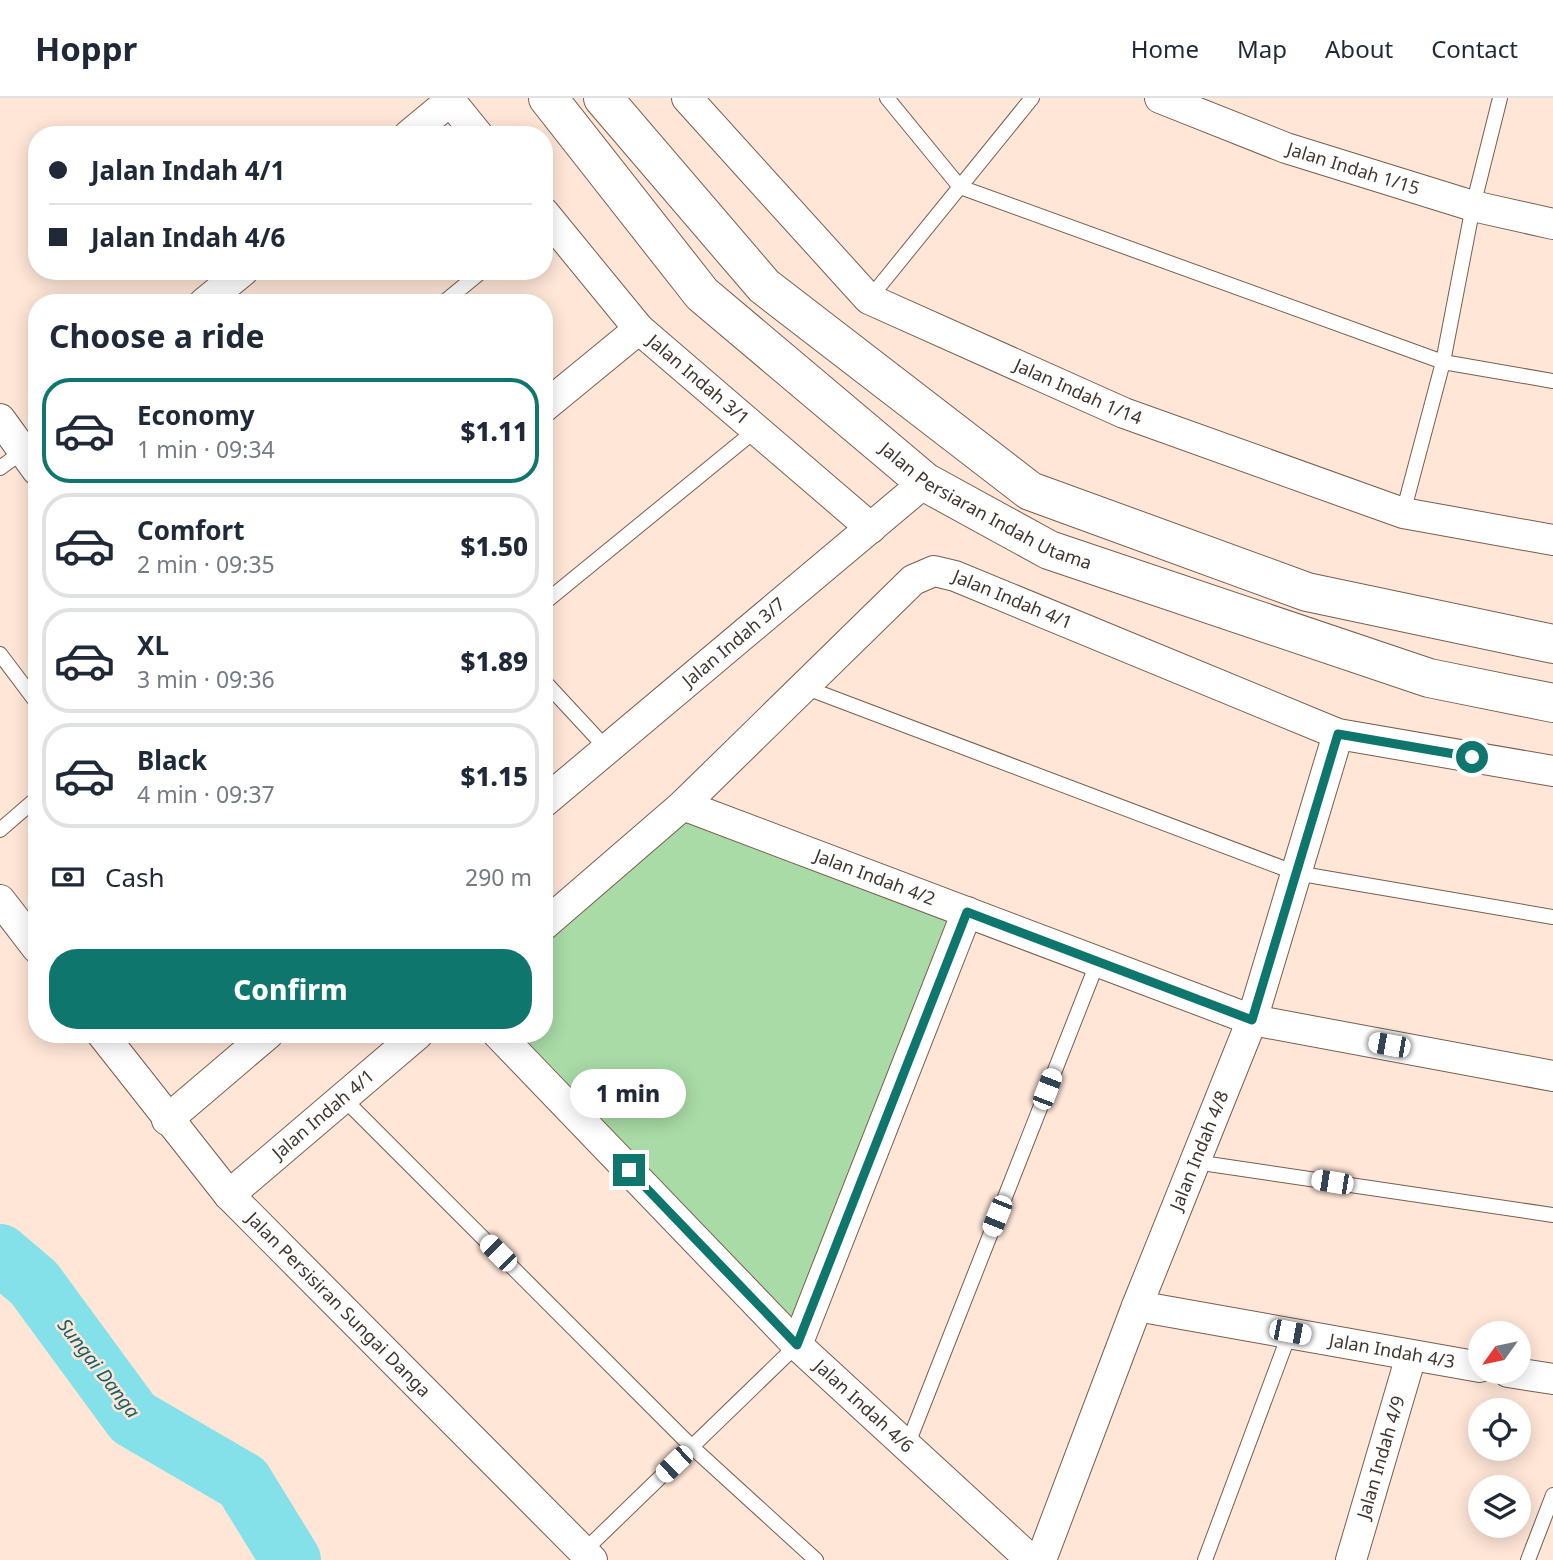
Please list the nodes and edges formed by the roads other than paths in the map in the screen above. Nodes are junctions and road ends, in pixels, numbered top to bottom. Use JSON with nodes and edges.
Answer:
{"nodes":[{"id":1,"x":548,"y":98,"type":"edge"},
{"id":2,"x":603,"y":98,"type":"edge"},
{"id":3,"x":687,"y":98,"type":"edge"},
{"id":4,"x":887,"y":98,"type":"edge"},
{"id":5,"x":1032,"y":98,"type":"edge"},
{"id":6,"x":1160,"y":98,"type":"edge"},
{"id":7,"x":1500,"y":98,"type":"edge"},
{"id":8,"x":449,"y":100,"type":"edge"},
{"id":9,"x":1224,"y":108,"type":"edge"},
{"id":10,"x":419,"y":126,"type":"edge"},
{"id":11,"x":471,"y":126,"type":"edge"},
{"id":12,"x":960,"y":187,"type":"junction"},
{"id":13,"x":1473,"y":206,"type":"junction"},
{"id":14,"x":1553,"y":224,"type":"edge"},
{"id":15,"x":553,"y":225,"type":"edge"},
{"id":16,"x":232,"y":280,"type":"edge"},
{"id":17,"x":471,"y":280,"type":"edge"},
{"id":18,"x":215,"y":294,"type":"edge"},
{"id":19,"x":454,"y":294,"type":"edge"},
{"id":20,"x":869,"y":299,"type":"junction"},
{"id":21,"x":639,"y":329,"type":"junction"},
{"id":22,"x":1443,"y":362,"type":"junction"},
{"id":23,"x":1553,"y":382,"type":"edge"},
{"id":24,"x":553,"y":400,"type":"edge"},
{"id":25,"x":0,"y":419,"type":"edge"},
{"id":26,"x":757,"y":429,"type":"junction"},
{"id":27,"x":24,"y":458,"type":"edge"},
{"id":28,"x":926,"y":482,"type":"junction"},
{"id":29,"x":1403,"y":513,"type":"junction"},
{"id":30,"x":870,"y":528,"type":"junction"},
{"id":31,"x":1553,"y":540,"type":"edge"},
{"id":32,"x":553,"y":596,"type":"edge"},
{"id":33,"x":1553,"y":644,"type":"edge"},
{"id":34,"x":0,"y":654,"type":"edge"},
{"id":35,"x":804,"y":687,"type":"junction"},
{"id":36,"x":28,"y":691,"type":"edge"},
{"id":37,"x":553,"y":691,"type":"edge"},
{"id":38,"x":1553,"y":703,"type":"edge"},
{"id":39,"x":1338,"y":734,"type":"junction"},
{"id":40,"x":607,"y":749,"type":"junction"},
{"id":41,"x":1553,"y":771,"type":"edge"},
{"id":42,"x":553,"y":794,"type":"edge"},
{"id":43,"x":683,"y":805,"type":"junction"},
{"id":44,"x":28,"y":806,"type":"edge"},
{"id":45,"x":0,"y":830,"type":"edge"},
{"id":46,"x":1296,"y":873,"type":"junction"},
{"id":47,"x":0,"y":900,"type":"edge"},
{"id":48,"x":967,"y":912,"type":"junction"},
{"id":49,"x":553,"y":917,"type":"edge"},
{"id":50,"x":1553,"y":917,"type":"edge"},
{"id":51,"x":28,"y":936,"type":"edge"},
{"id":52,"x":1098,"y":961,"type":"junction"},
{"id":53,"x":1252,"y":1020,"type":"junction"},
{"id":54,"x":109,"y":1043,"type":"edge"},
{"id":55,"x":257,"y":1043,"type":"edge"},
{"id":56,"x":407,"y":1043,"type":"edge"},
{"id":57,"x":507,"y":1043,"type":"edge"},
{"id":58,"x":1553,"y":1076,"type":"edge"},
{"id":59,"x":343,"y":1098,"type":"junction"},
{"id":60,"x":166,"y":1119,"type":"junction"},
{"id":61,"x":1195,"y":1162,"type":"junction"},
{"id":62,"x":229,"y":1195,"type":"junction"},
{"id":63,"x":1553,"y":1215,"type":"edge"},
{"id":64,"x":1137,"y":1306,"type":"junction"},
{"id":65,"x":1290,"y":1332,"type":"junction"},
{"id":66,"x":797,"y":1345,"type":"junction"},
{"id":67,"x":1411,"y":1356,"type":"junction"},
{"id":68,"x":1468,"y":1365,"type":"edge"},
{"id":69,"x":1531,"y":1376,"type":"edge"},
{"id":70,"x":1553,"y":1380,"type":"edge"},
{"id":71,"x":907,"y":1446,"type":"junction"},
{"id":72,"x":692,"y":1447,"type":"junction"},
{"id":73,"x":1553,"y":1495,"type":"edge"},
{"id":74,"x":587,"y":1556,"type":"edge"},
{"id":75,"x":816,"y":1560,"type":"edge"},
{"id":76,"x":1031,"y":1560,"type":"edge"},
{"id":77,"x":1041,"y":1560,"type":"edge"},
{"id":78,"x":1205,"y":1560,"type":"edge"},
{"id":79,"x":1351,"y":1560,"type":"edge"},
{"id":80,"x":1528,"y":1560,"type":"edge"}],
"edges":[{"from":1,"to":28,"type":"main road","name":"Jalan Persiaran Indah Utama"},
{"from":2,"to":33,"type":"main road","name":"Jalan Persiaran Indah Utama"},
{"from":3,"to":20,"type":"street","name":"Jalan Indah 1/14"},
{"from":4,"to":12,"type":"lane"},
{"from":5,"to":12,"type":"lane"},
{"from":6,"to":9,"type":"street","name":"Jalan Indah 1/15"},
{"from":7,"to":13,"type":"lane"},
{"from":8,"to":10,"type":"street"},
{"from":8,"to":11,"type":"street"},
{"from":9,"to":13,"type":"street","name":"Jalan Indah 1/15"},
{"from":12,"to":20,"type":"lane"},
{"from":12,"to":22,"type":"lane"},
{"from":13,"to":14,"type":"street","name":"Jalan Indah 1/15"},
{"from":13,"to":22,"type":"lane"},
{"from":15,"to":21,"type":"street","name":"Jalan Indah 3/1"},
{"from":16,"to":18,"type":"street"},
{"from":17,"to":19,"type":"lane"},
{"from":20,"to":29,"type":"street","name":"Jalan Indah 1/14"},
{"from":21,"to":24,"type":"street"},
{"from":21,"to":26,"type":"street","name":"Jalan Indah 3/1"},
{"from":22,"to":23,"type":"lane"},
{"from":22,"to":29,"type":"lane"},
{"from":25,"to":27,"type":"street"},
{"from":26,"to":30,"type":"street","name":"Jalan Indah 3/1"},
{"from":26,"to":32,"type":"lane"},
{"from":28,"to":30,"type":"street","name":"Jalan Indah 3/7"},
{"from":28,"to":38,"type":"main road","name":"Jalan Persiaran Indah Utama"},
{"from":29,"to":31,"type":"street","name":"Jalan Indah 1/14"},
{"from":30,"to":40,"type":"street","name":"Jalan Indah 3/7"},
{"from":34,"to":36,"type":"lane"},
{"from":35,"to":39,"type":"street","name":"Jalan Indah 4/1"},
{"from":35,"to":43,"type":"street","name":"Jalan Indah 4/1"},
{"from":35,"to":46,"type":"lane"},
{"from":37,"to":40,"type":"lane"},
{"from":39,"to":41,"type":"street","name":"Jalan Indah 4/1"},
{"from":39,"to":46,"type":"street","name":"Jalan Indah 4/8"},
{"from":40,"to":42,"type":"street","name":"Jalan Indah 3/7"},
{"from":43,"to":48,"type":"street","name":"Jalan Indah 4/2"},
{"from":43,"to":49,"type":"street","name":"Jalan Indah 4/1"},
{"from":44,"to":45,"type":"lane"},
{"from":46,"to":50,"type":"lane"},
{"from":46,"to":53,"type":"street","name":"Jalan Indah 4/8"},
{"from":47,"to":51,"type":"street"},
{"from":48,"to":52,"type":"street","name":"Jalan Indah 4/2"},
{"from":48,"to":66,"type":"street"},
{"from":52,"to":53,"type":"street","name":"Jalan Indah 4/2"},
{"from":52,"to":71,"type":"lane"},
{"from":53,"to":58,"type":"street","name":"Jalan Indah 4/2"},
{"from":53,"to":61,"type":"street","name":"Jalan Indah 4/8"},
{"from":54,"to":60,"type":"street","name":"Jalan Persisiran Sungai Danga"},
{"from":55,"to":60,"type":"street"},
{"from":56,"to":59,"type":"street","name":"Jalan Indah 4/1"},
{"from":57,"to":66,"type":"street","name":"Jalan Indah 4/6"},
{"from":59,"to":62,"type":"street","name":"Jalan Indah 4/1"},
{"from":59,"to":72,"type":"lane"},
{"from":60,"to":62,"type":"street","name":"Jalan Persisiran Sungai Danga"},
{"from":61,"to":63,"type":"lane"},
{"from":61,"to":64,"type":"street","name":"Jalan Indah 4/8"},
{"from":62,"to":74,"type":"street","name":"Jalan Persisiran Sungai Danga"},
{"from":64,"to":65,"type":"street","name":"Jalan Indah 4/3"},
{"from":64,"to":77,"type":"street","name":"Jalan Indah 4/8"},
{"from":65,"to":67,"type":"street","name":"Jalan Indah 4/3"},
{"from":65,"to":78,"type":"lane"},
{"from":66,"to":71,"type":"street","name":"Jalan Indah 4/6"},
{"from":66,"to":72,"type":"lane"},
{"from":67,"to":68,"type":"street","name":"Jalan Indah 4/3"},
{"from":67,"to":79,"type":"street","name":"Jalan Indah 4/9"},
{"from":69,"to":70,"type":"street"},
{"from":71,"to":76,"type":"street","name":"Jalan Indah 4/6"},
{"from":72,"to":74,"type":"lane"},
{"from":72,"to":75,"type":"lane"},
{"from":73,"to":80,"type":"lane"}]}
